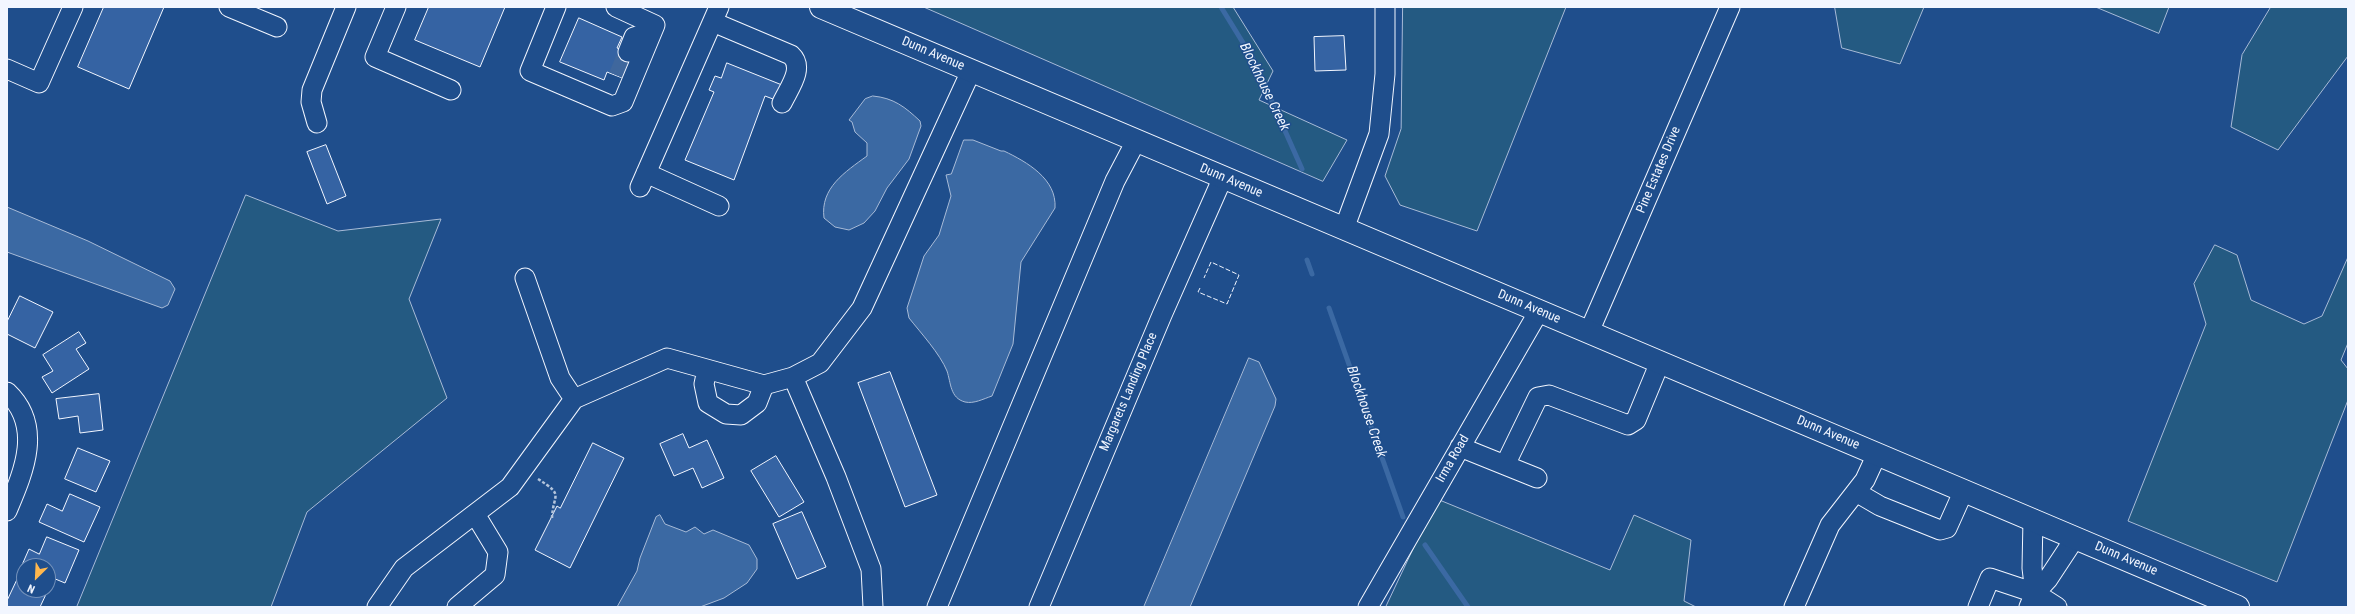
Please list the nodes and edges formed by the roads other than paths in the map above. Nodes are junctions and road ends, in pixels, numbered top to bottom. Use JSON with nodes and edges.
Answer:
{"nodes":[{"id":1,"x":72,"y":7,"type":"edge"},
{"id":2,"x":229,"y":7,"type":"edge"},
{"id":3,"x":346,"y":7,"type":"edge"},
{"id":4,"x":396,"y":7,"type":"edge"},
{"id":5,"x":556,"y":7,"type":"edge"},
{"id":6,"x":616,"y":7,"type":"edge"},
{"id":7,"x":821,"y":7,"type":"edge"},
{"id":8,"x":1385,"y":7,"type":"edge"},
{"id":9,"x":1730,"y":7,"type":"edge"},
{"id":10,"x":716,"y":15,"type":"edge"},
{"id":11,"x":277,"y":27,"type":"dead end"},
{"id":12,"x":652,"y":31,"type":"junction"},
{"id":13,"x":628,"y":52,"type":"tunnel mouth"},
{"id":14,"x":7,"y":69,"type":"edge"},
{"id":15,"x":971,"y":71,"type":"junction"},
{"id":16,"x":618,"y":76,"type":"tunnel mouth"},
{"id":17,"x":451,"y":90,"type":"dead end"},
{"id":18,"x":623,"y":102,"type":"junction"},
{"id":19,"x":782,"y":103,"type":"dead end"},
{"id":20,"x":317,"y":123,"type":"dead end"},
{"id":21,"x":1136,"y":141,"type":"junction"},
{"id":22,"x":1222,"y":177,"type":"junction"},
{"id":23,"x":719,"y":206,"type":"dead end"},
{"id":24,"x":1344,"y":229,"type":"junction"},
{"id":25,"x":525,"y":278,"type":"dead end"},
{"id":26,"x":1539,"y":311,"type":"junction"},
{"id":27,"x":1589,"y":332,"type":"junction"},
{"id":28,"x":1660,"y":362,"type":"junction"},
{"id":29,"x":707,"y":370,"type":"junction"},
{"id":30,"x":793,"y":377,"type":"junction"},
{"id":31,"x":764,"y":385,"type":"junction"},
{"id":32,"x":7,"y":392,"type":"edge"},
{"id":33,"x":574,"y":399,"type":"junction"},
{"id":34,"x":1460,"y":447,"type":"junction"},
{"id":35,"x":1877,"y":454,"type":"junction"},
{"id":36,"x":1505,"y":465,"type":"junction"},
{"id":37,"x":1537,"y":478,"type":"dead end"},
{"id":38,"x":1964,"y":490,"type":"junction"},
{"id":39,"x":1856,"y":492,"type":"junction"},
{"id":40,"x":7,"y":511,"type":"edge"},
{"id":41,"x":475,"y":514,"type":"junction"},
{"id":42,"x":2033,"y":519,"type":"junction"},
{"id":43,"x":2076,"y":538,"type":"junction"},
{"id":44,"x":2032,"y":600,"type":"edge"},
{"id":45,"x":377,"y":607,"type":"edge"},
{"id":46,"x":457,"y":607,"type":"edge"},
{"id":47,"x":873,"y":607,"type":"edge"},
{"id":48,"x":937,"y":607,"type":"edge"},
{"id":49,"x":1039,"y":607,"type":"edge"},
{"id":50,"x":1368,"y":607,"type":"edge"},
{"id":51,"x":1794,"y":607,"type":"edge"},
{"id":52,"x":1978,"y":607,"type":"edge"},
{"id":53,"x":2057,"y":607,"type":"edge"},
{"id":54,"x":2238,"y":607,"type":"edge"}],
"edges":[{"from":1,"to":14,"type":"street"},
{"from":2,"to":11,"type":"street"},
{"from":3,"to":20,"type":"street"},
{"from":4,"to":17,"type":"street"},
{"from":5,"to":18,"type":"street"},
{"from":6,"to":12,"type":"street"},
{"from":7,"to":15,"type":"main road","name":"Dunn Avenue"},
{"from":8,"to":24,"type":"street"},
{"from":9,"to":27,"type":"street","name":"Pine Estates Drive"},
{"from":10,"to":19,"type":"street"},
{"from":10,"to":23,"type":"street"},
{"from":12,"to":13,"type":"street"},
{"from":12,"to":18,"type":"street"},
{"from":15,"to":21,"type":"main road","name":"Dunn Avenue"},
{"from":15,"to":30,"type":"street"},
{"from":16,"to":18,"type":"street"},
{"from":21,"to":22,"type":"main road","name":"Dunn Avenue"},
{"from":21,"to":48,"type":"street"},
{"from":22,"to":24,"type":"main road","name":"Dunn Avenue"},
{"from":22,"to":49,"type":"street","name":"Margarets Landing Place"},
{"from":24,"to":26,"type":"main road","name":"Dunn Avenue"},
{"from":25,"to":33,"type":"street"},
{"from":26,"to":27,"type":"main road","name":"Dunn Avenue"},
{"from":26,"to":34,"type":"street","name":"Irma Road"},
{"from":27,"to":28,"type":"main road","name":"Dunn Avenue"},
{"from":28,"to":35,"type":"main road","name":"Dunn Avenue"},
{"from":28,"to":36,"type":"street"},
{"from":29,"to":31,"type":"street"},
{"from":29,"to":31,"type":"street"},
{"from":29,"to":33,"type":"street"},
{"from":30,"to":31,"type":"street"},
{"from":30,"to":47,"type":"street"},
{"from":32,"to":40,"type":"street"},
{"from":33,"to":41,"type":"street"},
{"from":34,"to":36,"type":"street"},
{"from":34,"to":50,"type":"street","name":"Irma Road"},
{"from":35,"to":38,"type":"main road","name":"Dunn Avenue"},
{"from":35,"to":39,"type":"street"},
{"from":36,"to":37,"type":"street"},
{"from":38,"to":39,"type":"street"},
{"from":38,"to":42,"type":"main road","name":"Dunn Avenue"},
{"from":39,"to":51,"type":"street"},
{"from":41,"to":45,"type":"street"},
{"from":41,"to":46,"type":"street"},
{"from":42,"to":43,"type":"main road","name":"Dunn Avenue"},
{"from":42,"to":44,"type":"street"},
{"from":43,"to":44,"type":"street"},
{"from":43,"to":54,"type":"main road","name":"Dunn Avenue"},
{"from":44,"to":52,"type":"street"},
{"from":44,"to":53,"type":"street"}]}
